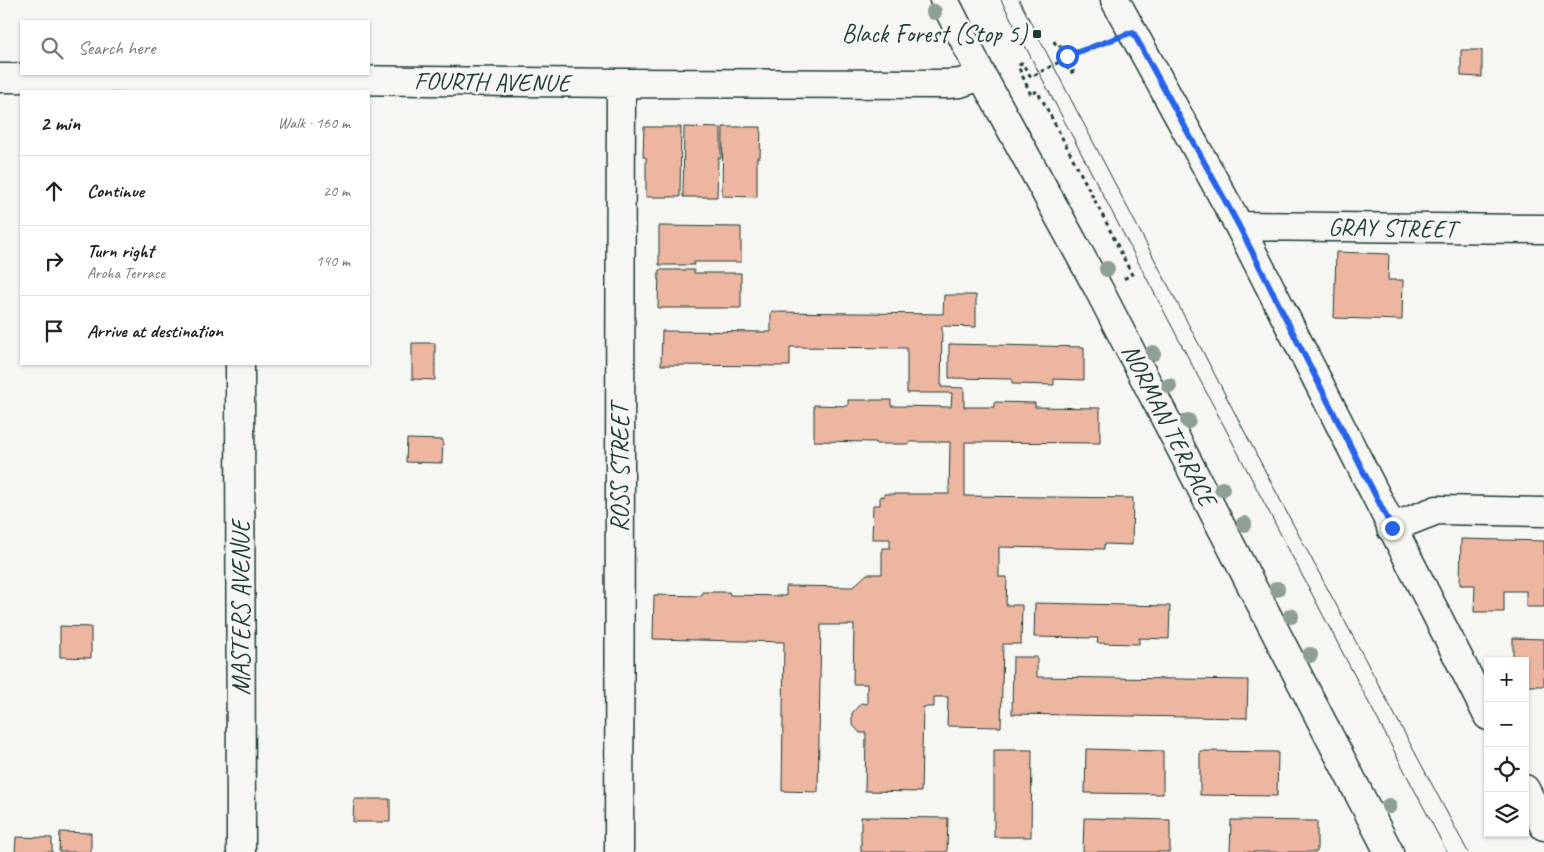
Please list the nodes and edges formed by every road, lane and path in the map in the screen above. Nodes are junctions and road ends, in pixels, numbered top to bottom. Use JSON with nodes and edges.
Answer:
{"nodes":[{"id":1,"x":944,"y":0,"type":"edge"},
{"id":2,"x":1115,"y":0,"type":"edge"},
{"id":3,"x":1133,"y":32,"type":"junction"},
{"id":4,"x":1054,"y":42,"type":"dead end"},
{"id":5,"x":1067,"y":56,"type":"junction"},
{"id":6,"x":982,"y":76,"type":"junction"},
{"id":7,"x":0,"y":78,"type":"edge"},
{"id":8,"x":621,"y":84,"type":"junction"},
{"id":9,"x":240,"y":85,"type":"edge"},
{"id":10,"x":1239,"y":226,"type":"junction"},
{"id":11,"x":1544,"y":229,"type":"edge"},
{"id":12,"x":1123,"y":280,"type":"dead end"},
{"id":13,"x":240,"y":365,"type":"edge"},
{"id":14,"x":1544,"y":512,"type":"edge"},
{"id":15,"x":1392,"y":528,"type":"junction"},
{"id":16,"x":1484,"y":708,"type":"edge"},
{"id":17,"x":1527,"y":792,"type":"edge"},
{"id":18,"x":1544,"y":826,"type":"edge"},
{"id":19,"x":241,"y":852,"type":"edge"},
{"id":20,"x":619,"y":852,"type":"edge"},
{"id":21,"x":1389,"y":852,"type":"edge"}],
"edges":[{"from":1,"to":6,"type":"street","name":"NORMAN TERRACE"},
{"from":2,"to":3,"type":"street"},
{"from":3,"to":5,"type":"path"},
{"from":3,"to":10,"type":"street"},
{"from":4,"to":5,"type":"path"},
{"from":5,"to":12,"type":"path"},
{"from":6,"to":8,"type":"street","name":"FOURTH AVENUE"},
{"from":6,"to":21,"type":"street","name":"NORMAN TERRACE"},
{"from":7,"to":9,"type":"street","name":"FOURTH AVENUE"},
{"from":8,"to":9,"type":"street","name":"FOURTH AVENUE"},
{"from":8,"to":20,"type":"street","name":"ROSS STREET"},
{"from":10,"to":11,"type":"street","name":"GRAY STREET"},
{"from":10,"to":15,"type":"street"},
{"from":13,"to":19,"type":"street","name":"MASTERS AVENUE"},
{"from":14,"to":15,"type":"street"},
{"from":15,"to":16,"type":"street"},
{"from":17,"to":18,"type":"street"}]}
